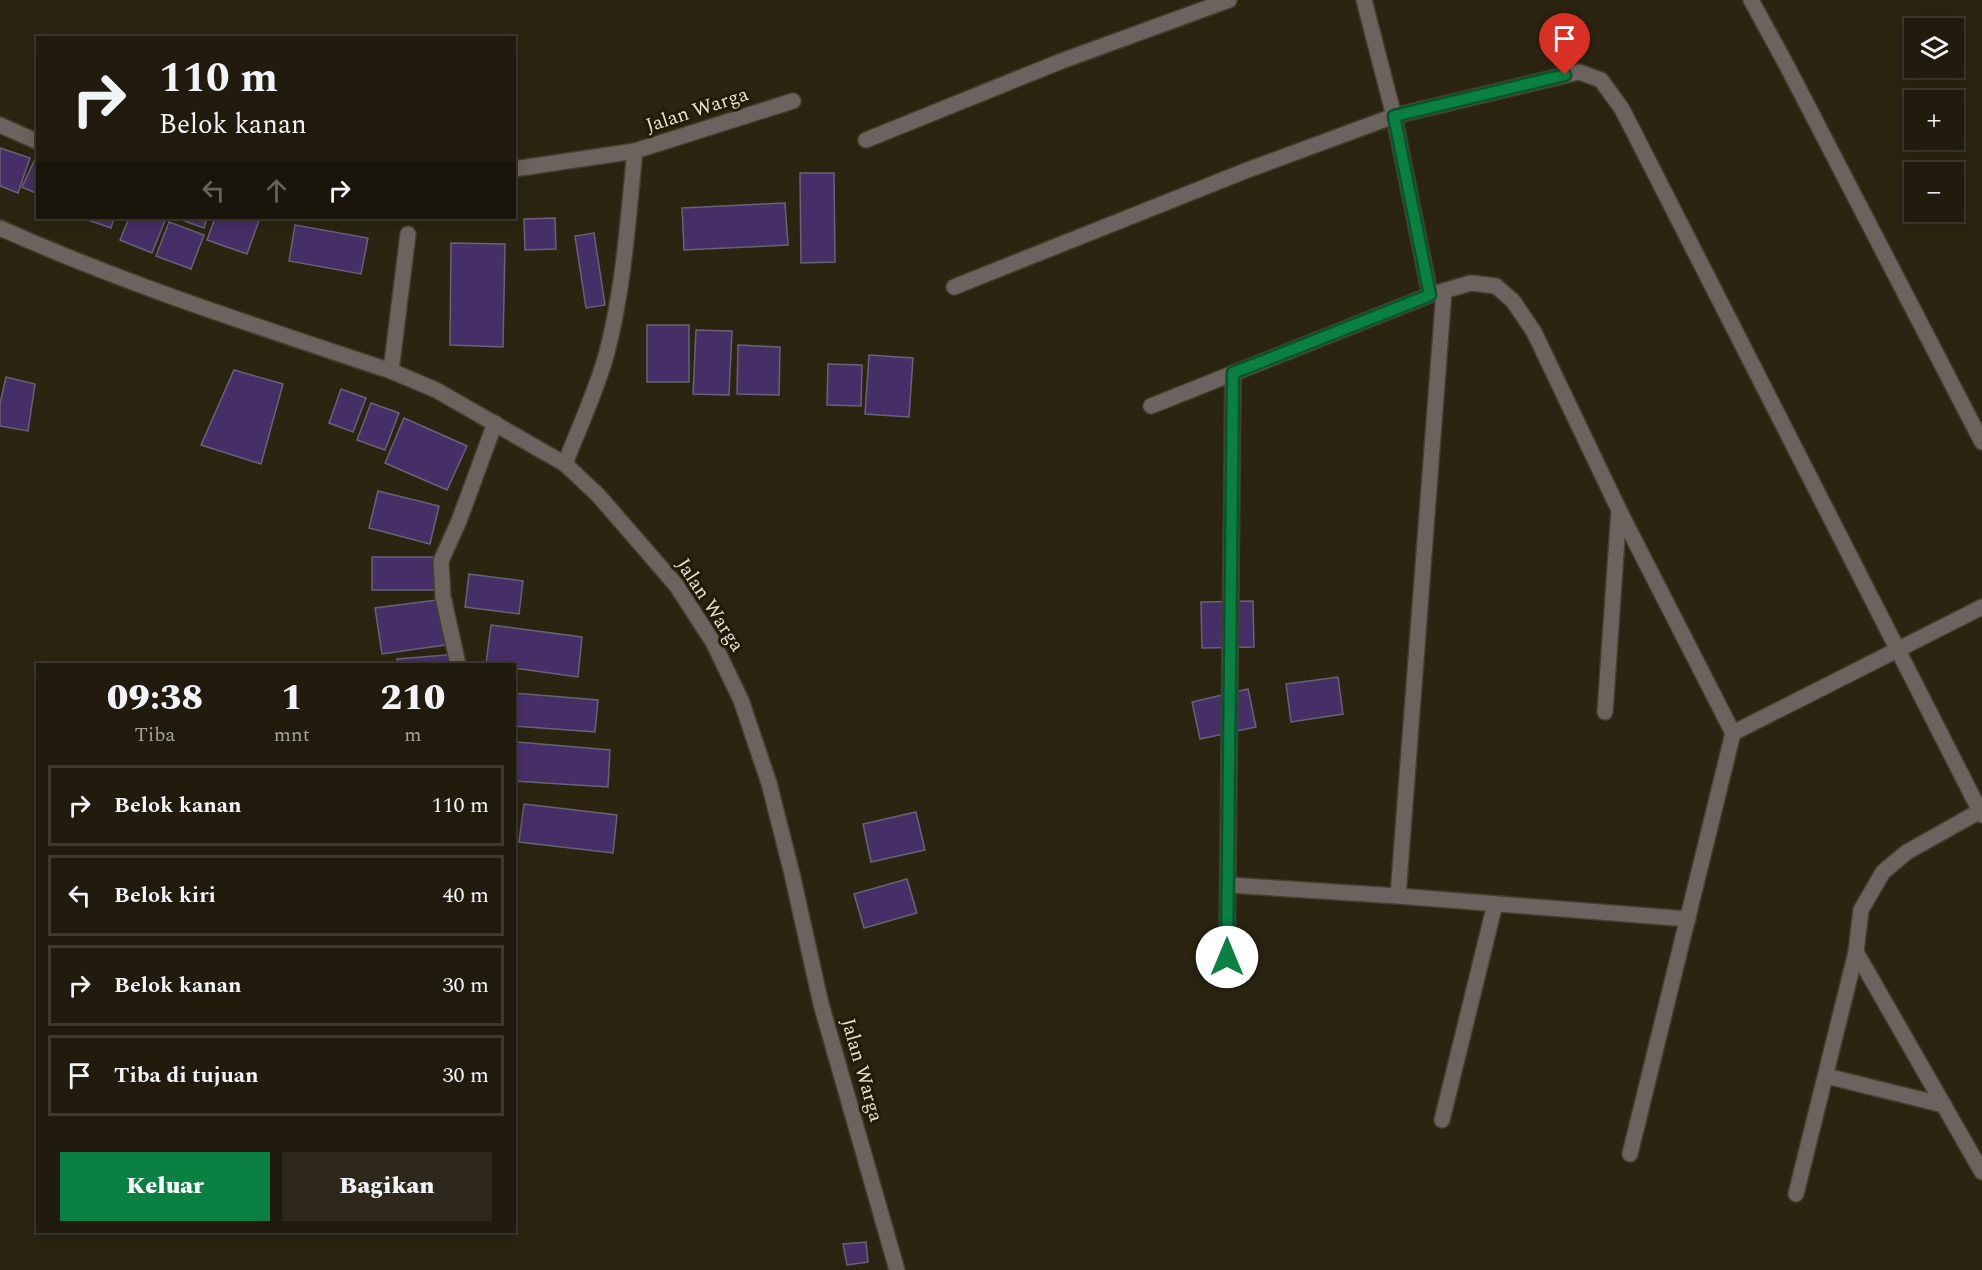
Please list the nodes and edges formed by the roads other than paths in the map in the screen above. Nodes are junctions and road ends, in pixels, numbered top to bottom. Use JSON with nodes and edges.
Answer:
{"nodes":[{"id":1,"x":1229,"y":0,"type":"edge"},
{"id":2,"x":1364,"y":0,"type":"edge"},
{"id":3,"x":1751,"y":0,"type":"edge"},
{"id":4,"x":793,"y":101,"type":"dead end"},
{"id":5,"x":1394,"y":116,"type":"junction"},
{"id":6,"x":0,"y":125,"type":"edge"},
{"id":7,"x":866,"y":140,"type":"dead end"},
{"id":8,"x":36,"y":141,"type":"edge"},
{"id":9,"x":635,"y":151,"type":"junction"},
{"id":10,"x":516,"y":169,"type":"edge"},
{"id":11,"x":0,"y":228,"type":"edge"},
{"id":12,"x":408,"y":234,"type":"dead end"},
{"id":13,"x":954,"y":287,"type":"dead end"},
{"id":14,"x":1437,"y":293,"type":"junction"},
{"id":15,"x":391,"y":371,"type":"junction"},
{"id":16,"x":1233,"y":373,"type":"junction"},
{"id":17,"x":1151,"y":406,"type":"dead end"},
{"id":18,"x":495,"y":423,"type":"junction"},
{"id":19,"x":1982,"y":442,"type":"edge"},
{"id":20,"x":565,"y":464,"type":"junction"},
{"id":21,"x":1619,"y":510,"type":"junction"},
{"id":22,"x":1982,"y":607,"type":"edge"},
{"id":23,"x":1896,"y":649,"type":"junction"},
{"id":24,"x":458,"y":663,"type":"edge"},
{"id":25,"x":1605,"y":712,"type":"dead end"},
{"id":26,"x":1733,"y":733,"type":"junction"},
{"id":27,"x":1981,"y":813,"type":"edge"},
{"id":28,"x":1228,"y":885,"type":"junction"},
{"id":29,"x":1398,"y":896,"type":"junction"},
{"id":30,"x":1495,"y":904,"type":"junction"},
{"id":31,"x":1688,"y":919,"type":"junction"},
{"id":32,"x":1856,"y":952,"type":"junction"},
{"id":33,"x":1227,"y":957,"type":"dead end"},
{"id":34,"x":1826,"y":1076,"type":"junction"},
{"id":35,"x":1944,"y":1105,"type":"junction"},
{"id":36,"x":1442,"y":1120,"type":"dead end"},
{"id":37,"x":1630,"y":1154,"type":"dead end"},
{"id":38,"x":1982,"y":1173,"type":"edge"},
{"id":39,"x":1796,"y":1194,"type":"dead end"},
{"id":40,"x":897,"y":1270,"type":"edge"}],
"edges":[{"from":1,"to":7,"type":"street"},
{"from":2,"to":5,"type":"street"},
{"from":3,"to":19,"type":"street"},
{"from":4,"to":9,"type":"street","name":"Jalan Warga"},
{"from":5,"to":13,"type":"street"},
{"from":5,"to":14,"type":"street"},
{"from":5,"to":23,"type":"street"},
{"from":6,"to":8,"type":"street"},
{"from":9,"to":10,"type":"street"},
{"from":9,"to":20,"type":"street","name":"Jalan Warga"},
{"from":11,"to":15,"type":"street"},
{"from":12,"to":15,"type":"street"},
{"from":14,"to":16,"type":"street"},
{"from":14,"to":21,"type":"street"},
{"from":14,"to":29,"type":"street"},
{"from":15,"to":18,"type":"street"},
{"from":16,"to":17,"type":"street"},
{"from":16,"to":28,"type":"street"},
{"from":18,"to":20,"type":"street"},
{"from":18,"to":24,"type":"street"},
{"from":20,"to":40,"type":"street","name":"Jalan Warga"},
{"from":21,"to":25,"type":"street"},
{"from":21,"to":26,"type":"street"},
{"from":22,"to":23,"type":"street"},
{"from":23,"to":26,"type":"street"},
{"from":23,"to":27,"type":"street"},
{"from":26,"to":31,"type":"street"},
{"from":27,"to":32,"type":"street"},
{"from":28,"to":29,"type":"street"},
{"from":28,"to":33,"type":"street"},
{"from":29,"to":30,"type":"street"},
{"from":30,"to":31,"type":"street"},
{"from":30,"to":36,"type":"street"},
{"from":31,"to":37,"type":"street"},
{"from":32,"to":34,"type":"street"},
{"from":32,"to":35,"type":"street"},
{"from":34,"to":35,"type":"street"},
{"from":34,"to":39,"type":"street"},
{"from":35,"to":38,"type":"street"}]}
